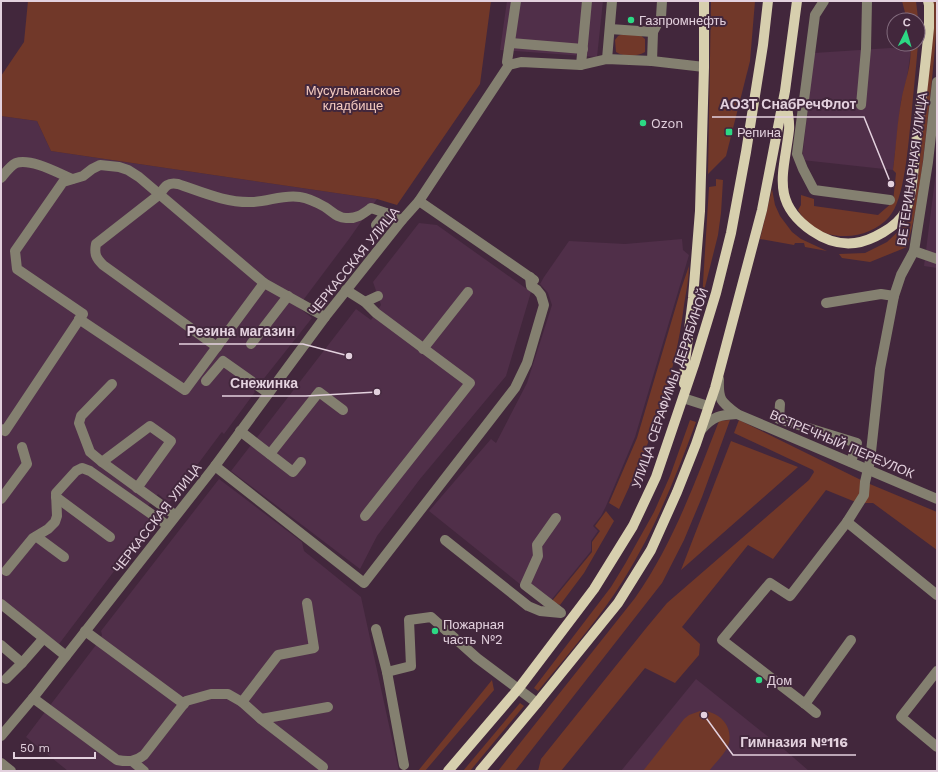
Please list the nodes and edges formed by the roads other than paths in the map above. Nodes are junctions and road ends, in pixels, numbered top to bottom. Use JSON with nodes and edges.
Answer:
{"nodes":[{"id":1,"x":516,"y":1,"type":"edge"},
{"id":2,"x":587,"y":1,"type":"edge"},
{"id":3,"x":612,"y":1,"type":"edge"},
{"id":4,"x":662,"y":1,"type":"edge"},
{"id":5,"x":704,"y":1,"type":"edge"},
{"id":6,"x":768,"y":1,"type":"edge"},
{"id":7,"x":797,"y":1,"type":"edge"},
{"id":8,"x":824,"y":1,"type":"edge"},
{"id":9,"x":866,"y":1,"type":"edge"},
{"id":10,"x":928,"y":1,"type":"edge"},
{"id":11,"x":610,"y":29,"type":"junction"},
{"id":12,"x":653,"y":32,"type":"junction"},
{"id":13,"x":510,"y":43,"type":"junction"},
{"id":14,"x":583,"y":49,"type":"junction"},
{"id":15,"x":608,"y":59,"type":"junction"},
{"id":16,"x":652,"y":61,"type":"junction"},
{"id":17,"x":508,"y":65,"type":"junction"},
{"id":18,"x":582,"y":65,"type":"junction"},
{"id":19,"x":704,"y":67,"type":"junction"},
{"id":20,"x":937,"y":82,"type":"edge"},
{"id":21,"x":785,"y":91,"type":"junction"},
{"id":22,"x":861,"y":105,"type":"dead end"},
{"id":23,"x":933,"y":162,"type":"edge"},
{"id":24,"x":1,"y":178,"type":"edge"},
{"id":25,"x":72,"y":179,"type":"junction"},
{"id":26,"x":160,"y":194,"type":"junction"},
{"id":27,"x":890,"y":200,"type":"dead end"},
{"id":28,"x":419,"y":201,"type":"junction"},
{"id":29,"x":386,"y":213,"type":"junction"},
{"id":30,"x":402,"y":220,"type":"junction"},
{"id":31,"x":376,"y":225,"type":"dead end"},
{"id":32,"x":914,"y":251,"type":"junction"},
{"id":33,"x":937,"y":258,"type":"edge"},
{"id":34,"x":530,"y":277,"type":"junction"},
{"id":35,"x":264,"y":283,"type":"junction"},
{"id":36,"x":540,"y":284,"type":"dead end"},
{"id":37,"x":346,"y":290,"type":"junction"},
{"id":38,"x":468,"y":292,"type":"dead end"},
{"id":39,"x":288,"y":296,"type":"junction"},
{"id":40,"x":378,"y":296,"type":"dead end"},
{"id":41,"x":894,"y":296,"type":"junction"},
{"id":42,"x":365,"y":302,"type":"junction"},
{"id":43,"x":826,"y":303,"type":"dead end"},
{"id":44,"x":325,"y":317,"type":"junction"},
{"id":45,"x":79,"y":319,"type":"junction"},
{"id":46,"x":251,"y":344,"type":"dead end"},
{"id":47,"x":217,"y":347,"type":"junction"},
{"id":48,"x":423,"y":349,"type":"junction"},
{"id":49,"x":720,"y":369,"type":"junction"},
{"id":50,"x":206,"y":381,"type":"dead end"},
{"id":51,"x":112,"y":384,"type":"dead end"},
{"id":52,"x":268,"y":393,"type":"junction"},
{"id":53,"x":684,"y":396,"type":"junction"},
{"id":54,"x":780,"y":404,"type":"dead end"},
{"id":55,"x":708,"y":406,"type":"junction"},
{"id":56,"x":343,"y":410,"type":"dead end"},
{"id":57,"x":737,"y":414,"type":"junction"},
{"id":58,"x":700,"y":431,"type":"junction"},
{"id":59,"x":2,"y":432,"type":"edge"},
{"id":60,"x":240,"y":432,"type":"junction"},
{"id":61,"x":22,"y":447,"type":"dead end"},
{"id":62,"x":270,"y":454,"type":"junction"},
{"id":63,"x":102,"y":462,"type":"junction"},
{"id":64,"x":301,"y":462,"type":"dead end"},
{"id":65,"x":851,"y":462,"type":"junction"},
{"id":66,"x":215,"y":466,"type":"junction"},
{"id":67,"x":868,"y":469,"type":"junction"},
{"id":68,"x":137,"y":488,"type":"junction"},
{"id":69,"x":56,"y":497,"type":"junction"},
{"id":70,"x":937,"y":499,"type":"edge"},
{"id":71,"x":1,"y":500,"type":"edge"},
{"id":72,"x":175,"y":515,"type":"junction"},
{"id":73,"x":365,"y":516,"type":"dead end"},
{"id":74,"x":556,"y":518,"type":"dead end"},
{"id":75,"x":847,"y":522,"type":"junction"},
{"id":76,"x":167,"y":525,"type":"junction"},
{"id":77,"x":37,"y":537,"type":"junction"},
{"id":78,"x":110,"y":538,"type":"dead end"},
{"id":79,"x":445,"y":540,"type":"dead end"},
{"id":80,"x":64,"y":557,"type":"dead end"},
{"id":81,"x":6,"y":571,"type":"dead end"},
{"id":82,"x":937,"y":595,"type":"edge"},
{"id":83,"x":307,"y":603,"type":"dead end"},
{"id":84,"x":1,"y":604,"type":"edge"},
{"id":85,"x":561,"y":613,"type":"junction"},
{"id":86,"x":570,"y":620,"type":"junction"},
{"id":87,"x":376,"y":629,"type":"dead end"},
{"id":88,"x":85,"y":631,"type":"junction"},
{"id":89,"x":43,"y":639,"type":"junction"},
{"id":90,"x":851,"y":640,"type":"dead end"},
{"id":91,"x":1,"y":645,"type":"edge"},
{"id":92,"x":66,"y":656,"type":"junction"},
{"id":93,"x":22,"y":662,"type":"junction"},
{"id":94,"x":937,"y":671,"type":"edge"},
{"id":95,"x":387,"y":672,"type":"junction"},
{"id":96,"x":6,"y":679,"type":"dead end"},
{"id":97,"x":519,"y":688,"type":"junction"},
{"id":98,"x":33,"y":698,"type":"junction"},
{"id":99,"x":242,"y":702,"type":"junction"},
{"id":100,"x":537,"y":703,"type":"junction"},
{"id":101,"x":184,"y":704,"type":"junction"},
{"id":102,"x":805,"y":704,"type":"junction"},
{"id":103,"x":328,"y":707,"type":"dead end"},
{"id":104,"x":816,"y":713,"type":"dead end"},
{"id":105,"x":261,"y":719,"type":"junction"},
{"id":106,"x":1,"y":736,"type":"edge"},
{"id":107,"x":937,"y":747,"type":"edge"},
{"id":108,"x":132,"y":761,"type":"junction"},
{"id":109,"x":1,"y":763,"type":"edge"},
{"id":110,"x":404,"y":765,"type":"dead end"},
{"id":111,"x":323,"y":767,"type":"dead end"},
{"id":112,"x":11,"y":771,"type":"edge"},
{"id":113,"x":144,"y":771,"type":"edge"},
{"id":114,"x":448,"y":771,"type":"edge"},
{"id":115,"x":480,"y":771,"type":"edge"}],
"edges":[{"from":1,"to":13,"type":"street"},
{"from":2,"to":14,"type":"street"},
{"from":3,"to":11,"type":"street"},
{"from":4,"to":12,"type":"street"},
{"from":5,"to":19,"type":"main road"},
{"from":6,"to":53,"type":"main road","name":"УЛИЦА СЕРАФИМЫ ДЕРЯБИНОЙ"},
{"from":7,"to":21,"type":"main road"},
{"from":8,"to":27,"type":"street"},
{"from":9,"to":22,"type":"street"},
{"from":10,"to":21,"type":"main road"},
{"from":11,"to":12,"type":"street"},
{"from":11,"to":15,"type":"street"},
{"from":12,"to":16,"type":"street"},
{"from":13,"to":14,"type":"street"},
{"from":13,"to":17,"type":"street"},
{"from":14,"to":18,"type":"street"},
{"from":15,"to":16,"type":"street"},
{"from":15,"to":18,"type":"street"},
{"from":16,"to":19,"type":"street"},
{"from":17,"to":18,"type":"street"},
{"from":17,"to":28,"type":"street","name":"ЧЕРКАССКАЯ УЛИЦА"},
{"from":19,"to":53,"type":"main road"},
{"from":20,"to":23,"type":"street","name":"ВЕТЕРИНАРНАЯ УЛИЦА"},
{"from":21,"to":49,"type":"main road"},
{"from":23,"to":32,"type":"street","name":"ВЕТЕРИНАРНАЯ УЛИЦА"},
{"from":24,"to":25,"type":"street"},
{"from":25,"to":26,"type":"street"},
{"from":25,"to":45,"type":"street"},
{"from":26,"to":29,"type":"street"},
{"from":26,"to":35,"type":"street"},
{"from":26,"to":47,"type":"street"},
{"from":28,"to":30,"type":"street","name":"ЧЕРКАССКАЯ УЛИЦА"},
{"from":28,"to":34,"type":"street"},
{"from":29,"to":30,"type":"street"},
{"from":29,"to":31,"type":"street"},
{"from":30,"to":37,"type":"street","name":"ЧЕРКАССКАЯ УЛИЦА"},
{"from":32,"to":33,"type":"street"},
{"from":32,"to":41,"type":"street","name":"ВЕТЕРИНАРНАЯ УЛИЦА"},
{"from":34,"to":36,"type":"street"},
{"from":34,"to":66,"type":"street"},
{"from":35,"to":39,"type":"street"},
{"from":35,"to":47,"type":"street"},
{"from":37,"to":42,"type":"street"},
{"from":37,"to":44,"type":"street","name":"ЧЕРКАССКАЯ УЛИЦА"},
{"from":38,"to":48,"type":"street"},
{"from":39,"to":44,"type":"street"},
{"from":39,"to":46,"type":"street"},
{"from":40,"to":42,"type":"street"},
{"from":41,"to":43,"type":"street"},
{"from":41,"to":67,"type":"street","name":"ВЕТЕРИНАРНАЯ УЛИЦА"},
{"from":42,"to":48,"type":"street"},
{"from":44,"to":52,"type":"street","name":"ЧЕРКАССКАЯ УЛИЦА"},
{"from":45,"to":47,"type":"street"},
{"from":45,"to":59,"type":"street"},
{"from":48,"to":73,"type":"street"},
{"from":49,"to":55,"type":"main road"},
{"from":49,"to":57,"type":"street","name":"ВСТРЕЧНЫЙ ПЕРЕУЛОК"},
{"from":50,"to":52,"type":"street"},
{"from":51,"to":63,"type":"street"},
{"from":52,"to":60,"type":"street","name":"ЧЕРКАССКАЯ УЛИЦА"},
{"from":53,"to":55,"type":"street"},
{"from":53,"to":86,"type":"main road","name":"УЛИЦА СЕРАФИМЫ ДЕРЯБИНОЙ"},
{"from":54,"to":65,"type":"street"},
{"from":55,"to":58,"type":"main road"},
{"from":56,"to":62,"type":"street"},
{"from":57,"to":58,"type":"street"},
{"from":57,"to":65,"type":"street","name":"ВСТРЕЧНЫЙ ПЕРЕУЛОК"},
{"from":58,"to":100,"type":"main road"},
{"from":60,"to":62,"type":"street"},
{"from":60,"to":66,"type":"street","name":"ЧЕРКАССКАЯ УЛИЦА"},
{"from":61,"to":71,"type":"street"},
{"from":62,"to":64,"type":"street"},
{"from":63,"to":68,"type":"street"},
{"from":63,"to":68,"type":"street"},
{"from":65,"to":67,"type":"street","name":"ВСТРЕЧНЫЙ ПЕРЕУЛОК"},
{"from":66,"to":72,"type":"street","name":"ЧЕРКАССКАЯ УЛИЦА"},
{"from":67,"to":70,"type":"street","name":"ВСТРЕЧНЫЙ ПЕРЕУЛОК"},
{"from":67,"to":75,"type":"street","name":"ВЕТЕРИНАРНАЯ УЛИЦА"},
{"from":68,"to":72,"type":"street"},
{"from":69,"to":76,"type":"street"},
{"from":69,"to":77,"type":"street"},
{"from":69,"to":78,"type":"street"},
{"from":72,"to":76,"type":"street","name":"ЧЕРКАССКАЯ УЛИЦА"},
{"from":74,"to":85,"type":"street"},
{"from":75,"to":82,"type":"street"},
{"from":75,"to":102,"type":"street","name":"ВЕТЕРИНАРНАЯ УЛИЦА"},
{"from":76,"to":88,"type":"street","name":"ЧЕРКАССКАЯ УЛИЦА"},
{"from":77,"to":80,"type":"street"},
{"from":77,"to":81,"type":"street"},
{"from":79,"to":85,"type":"street"},
{"from":83,"to":99,"type":"street"},
{"from":84,"to":89,"type":"street"},
{"from":85,"to":86,"type":"street"},
{"from":86,"to":97,"type":"main road","name":"УЛИЦА СЕРАФИМЫ ДЕРЯБИНОЙ"},
{"from":87,"to":95,"type":"street"},
{"from":88,"to":92,"type":"street","name":"ЧЕРКАССКАЯ УЛИЦА"},
{"from":88,"to":101,"type":"street"},
{"from":89,"to":92,"type":"street"},
{"from":89,"to":93,"type":"street"},
{"from":90,"to":102,"type":"street"},
{"from":91,"to":93,"type":"street"},
{"from":92,"to":98,"type":"street","name":"ЧЕРКАССКАЯ УЛИЦА"},
{"from":93,"to":96,"type":"street"},
{"from":94,"to":107,"type":"street"},
{"from":95,"to":97,"type":"street"},
{"from":95,"to":110,"type":"street"},
{"from":97,"to":100,"type":"street"},
{"from":97,"to":114,"type":"main road","name":"УЛИЦА СЕРАФИМЫ ДЕРЯБИНОЙ"},
{"from":98,"to":106,"type":"street","name":"ЧЕРКАССКАЯ УЛИЦА"},
{"from":98,"to":108,"type":"street"},
{"from":99,"to":101,"type":"street"},
{"from":99,"to":105,"type":"street"},
{"from":100,"to":115,"type":"main road"},
{"from":101,"to":108,"type":"street"},
{"from":102,"to":104,"type":"street"},
{"from":103,"to":105,"type":"street"},
{"from":105,"to":111,"type":"street"},
{"from":108,"to":113,"type":"street"},
{"from":109,"to":112,"type":"street"}]}
